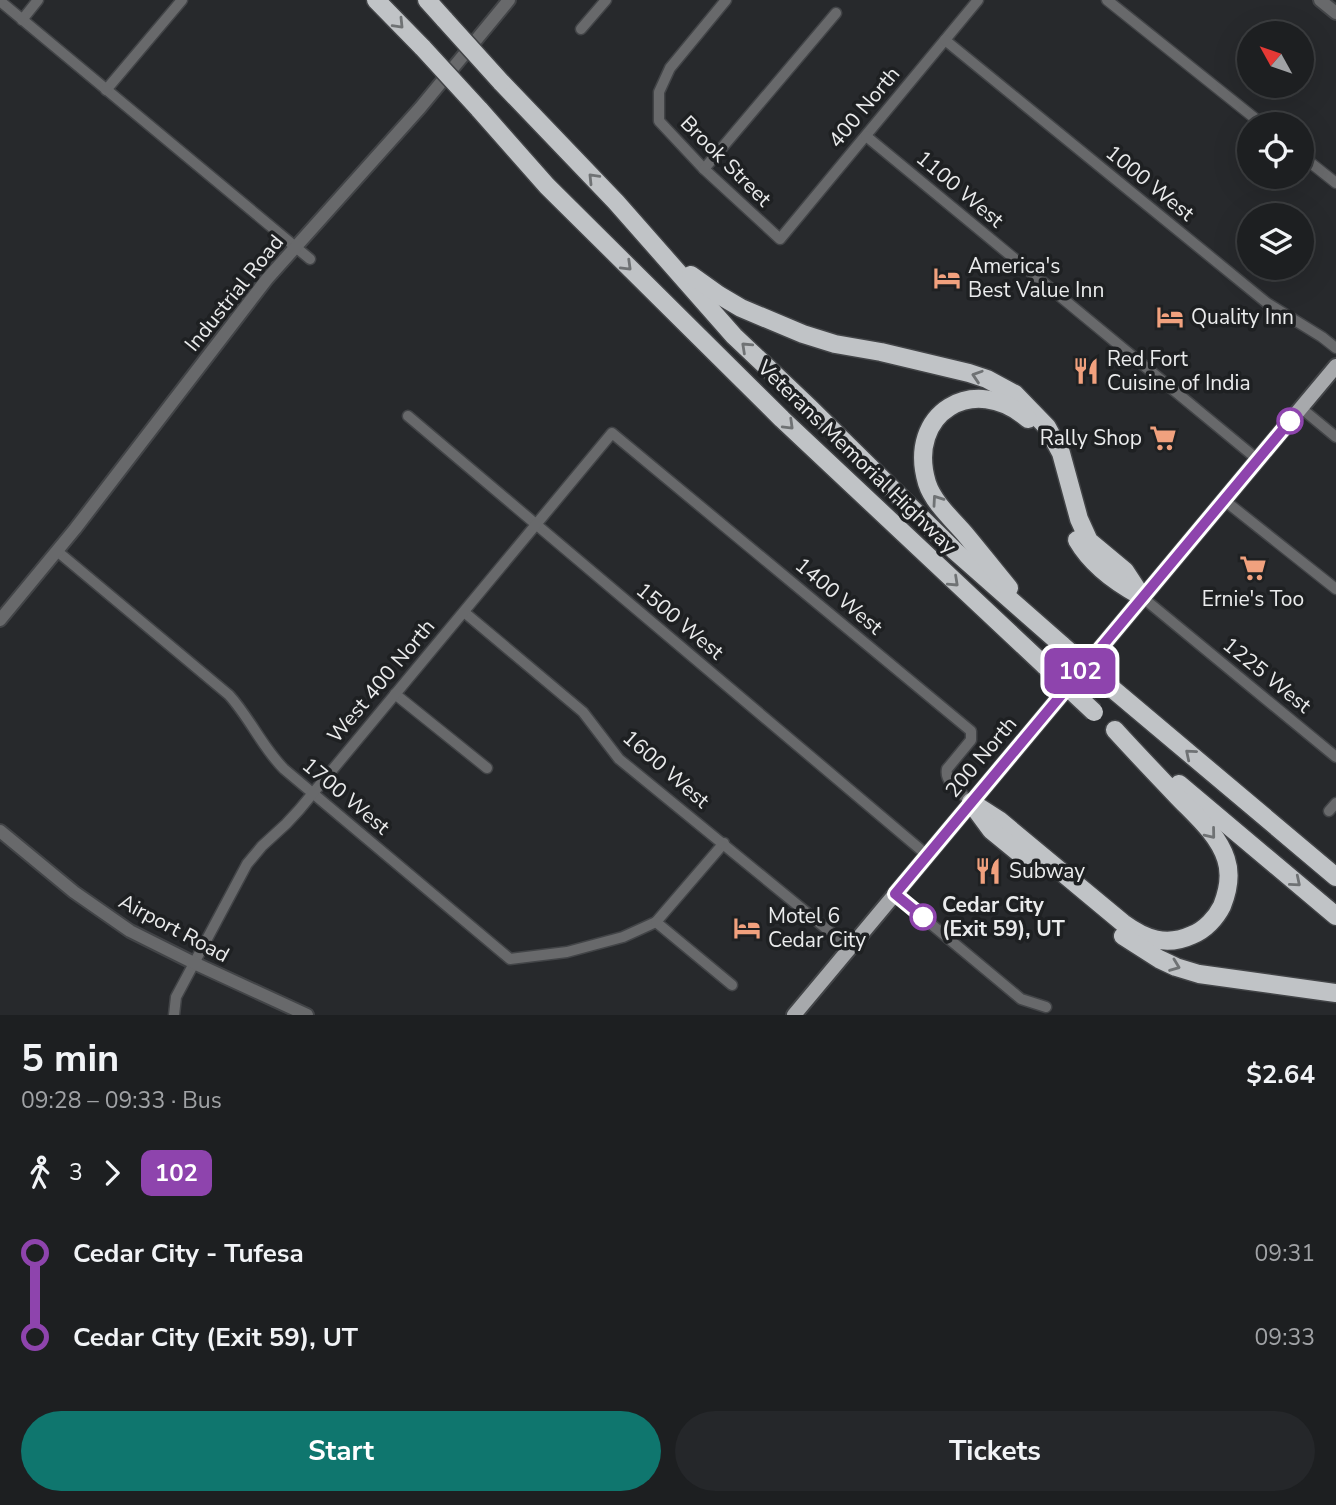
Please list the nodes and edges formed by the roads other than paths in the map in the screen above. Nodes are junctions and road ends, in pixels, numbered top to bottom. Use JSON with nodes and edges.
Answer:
{"nodes":[{"id":1,"x":38,"y":0,"type":"edge"},
{"id":2,"x":182,"y":0,"type":"edge"},
{"id":3,"x":376,"y":0,"type":"edge"},
{"id":4,"x":427,"y":0,"type":"edge"},
{"id":5,"x":509,"y":0,"type":"edge"},
{"id":6,"x":606,"y":0,"type":"edge"},
{"id":7,"x":726,"y":0,"type":"edge"},
{"id":8,"x":978,"y":0,"type":"edge"},
{"id":9,"x":1107,"y":0,"type":"edge"},
{"id":10,"x":1321,"y":0,"type":"edge"},
{"id":11,"x":0,"y":1,"type":"edge"},
{"id":12,"x":836,"y":13,"type":"dead end"},
{"id":13,"x":1336,"y":13,"type":"edge"},
{"id":14,"x":22,"y":20,"type":"junction"},
{"id":15,"x":581,"y":29,"type":"dead end"},
{"id":16,"x":945,"y":40,"type":"junction"},
{"id":17,"x":106,"y":90,"type":"junction"},
{"id":18,"x":1247,"y":112,"type":"edge"},
{"id":19,"x":866,"y":136,"type":"junction"},
{"id":20,"x":1314,"y":166,"type":"edge"},
{"id":21,"x":704,"y":169,"type":"junction"},
{"id":22,"x":1336,"y":183,"type":"edge"},
{"id":23,"x":615,"y":202,"type":"junction"},
{"id":24,"x":780,"y":239,"type":"joint"},
{"id":25,"x":295,"y":247,"type":"junction"},
{"id":26,"x":310,"y":260,"type":"dead end"},
{"id":27,"x":1336,"y":348,"type":"edge"},
{"id":28,"x":1336,"y":366,"type":"edge"},
{"id":29,"x":1301,"y":408,"type":"junction"},
{"id":30,"x":408,"y":416,"type":"dead end"},
{"id":31,"x":612,"y":433,"type":"joint"},
{"id":32,"x":1336,"y":437,"type":"edge"},
{"id":33,"x":1257,"y":459,"type":"junction"},
{"id":34,"x":1224,"y":500,"type":"junction"},
{"id":35,"x":537,"y":524,"type":"junction"},
{"id":36,"x":57,"y":551,"type":"junction"},
{"id":37,"x":1336,"y":589,"type":"edge"},
{"id":38,"x":1142,"y":597,"type":"junction"},
{"id":39,"x":464,"y":612,"type":"junction"},
{"id":40,"x":0,"y":620,"type":"edge"},
{"id":41,"x":1043,"y":628,"type":"junction"},
{"id":42,"x":395,"y":694,"type":"junction"},
{"id":43,"x":1115,"y":730,"type":"junction"},
{"id":44,"x":1336,"y":757,"type":"edge"},
{"id":45,"x":487,"y":768,"type":"dead end"},
{"id":46,"x":313,"y":793,"type":"junction"},
{"id":47,"x":971,"y":802,"type":"junction"},
{"id":48,"x":0,"y":831,"type":"edge"},
{"id":49,"x":724,"y":844,"type":"junction"},
{"id":50,"x":927,"y":855,"type":"junction"},
{"id":51,"x":1336,"y":877,"type":"edge"},
{"id":52,"x":895,"y":894,"type":"junction"},
{"id":53,"x":1336,"y":916,"type":"edge"},
{"id":54,"x":656,"y":922,"type":"junction"},
{"id":55,"x":850,"y":948,"type":"junction"},
{"id":56,"x":194,"y":963,"type":"junction"},
{"id":57,"x":732,"y":985,"type":"dead end"},
{"id":58,"x":1336,"y":993,"type":"edge"},
{"id":59,"x":1046,"y":1007,"type":"dead end"},
{"id":60,"x":174,"y":1015,"type":"edge"},
{"id":61,"x":307,"y":1015,"type":"edge"},
{"id":62,"x":794,"y":1015,"type":"edge"}],
"edges":[{"from":1,"to":14,"type":"street"},
{"from":2,"to":17,"type":"street"},
{"from":3,"to":43,"type":"highway","name":"Veterans Memorial Highway","one_way":true,"bridge":true},
{"from":23,"to":4,"type":"highway","name":"Veterans Memorial Highway","one_way":true,"bridge":true},
{"from":5,"to":25,"type":"street","name":"Industrial Road"},
{"from":6,"to":15,"type":"street"},
{"from":7,"to":21,"type":"street","name":"Brook Street"},
{"from":8,"to":16,"type":"street","name":"400 North"},
{"from":9,"to":18,"type":"street"},
{"from":10,"to":13,"type":"street"},
{"from":11,"to":14,"type":"street"},
{"from":12,"to":21,"type":"street"},
{"from":14,"to":17,"type":"street"},
{"from":16,"to":19,"type":"street","name":"400 North"},
{"from":16,"to":27,"type":"street","name":"1000 West"},
{"from":17,"to":25,"type":"street"},
{"from":19,"to":24,"type":"street","name":"400 North"},
{"from":19,"to":33,"type":"street","name":"1100 West"},
{"from":20,"to":22,"type":"street"},
{"from":21,"to":24,"type":"street","name":"Brook Street"},
{"from":38,"to":23,"type":"highway","one_way":true},
{"from":41,"to":23,"type":"highway","name":"Veterans Memorial Highway","one_way":true},
{"from":25,"to":26,"type":"street"},
{"from":25,"to":36,"type":"street","name":"Industrial Road"},
{"from":28,"to":29,"type":"main road","name":"200 North"},
{"from":29,"to":32,"type":"street"},
{"from":29,"to":33,"type":"main road","name":"200 North"},
{"from":30,"to":35,"type":"street","name":"1500 West"},
{"from":31,"to":35,"type":"street","name":"West 400 North"},
{"from":31,"to":47,"type":"street","name":"1400 West"},
{"from":33,"to":34,"type":"main road","name":"200 North"},
{"from":34,"to":37,"type":"street"},
{"from":34,"to":38,"type":"main road","name":"200 North"},
{"from":35,"to":39,"type":"street","name":"West 400 North"},
{"from":35,"to":50,"type":"street","name":"1500 West"},
{"from":36,"to":40,"type":"street","name":"Industrial Road"},
{"from":36,"to":46,"type":"street","name":"1700 West"},
{"from":41,"to":38,"type":"highway","one_way":true},
{"from":38,"to":44,"type":"street","name":"1225 West"},
{"from":38,"to":47,"type":"main road","name":"200 North"},
{"from":39,"to":42,"type":"street","name":"West 400 North"},
{"from":39,"to":49,"type":"street","name":"1600 West"},
{"from":51,"to":41,"type":"highway","name":"Veterans Memorial Highway","one_way":true,"bridge":true},
{"from":42,"to":45,"type":"street"},
{"from":42,"to":46,"type":"street","name":"West 400 North"},
{"from":43,"to":47,"type":"highway","one_way":true},
{"from":43,"to":53,"type":"highway","name":"Veterans Memorial Highway","one_way":true},
{"from":46,"to":54,"type":"street","name":"1700 West"},
{"from":46,"to":56,"type":"street","name":"West 400 North"},
{"from":47,"to":50,"type":"main road","name":"200 North"},
{"from":47,"to":58,"type":"highway","one_way":true},
{"from":48,"to":56,"type":"street","name":"Airport Road"},
{"from":49,"to":54,"type":"street","name":"1700 West"},
{"from":49,"to":55,"type":"street","name":"1600 West"},
{"from":50,"to":52,"type":"main road","name":"200 North"},
{"from":52,"to":55,"type":"main road","name":"200 North"},
{"from":52,"to":59,"type":"street"},
{"from":54,"to":57,"type":"street"},
{"from":55,"to":62,"type":"main road","name":"200 North"},
{"from":56,"to":60,"type":"street","name":"West 400 North"},
{"from":56,"to":61,"type":"street","name":"Airport Road"}]}
